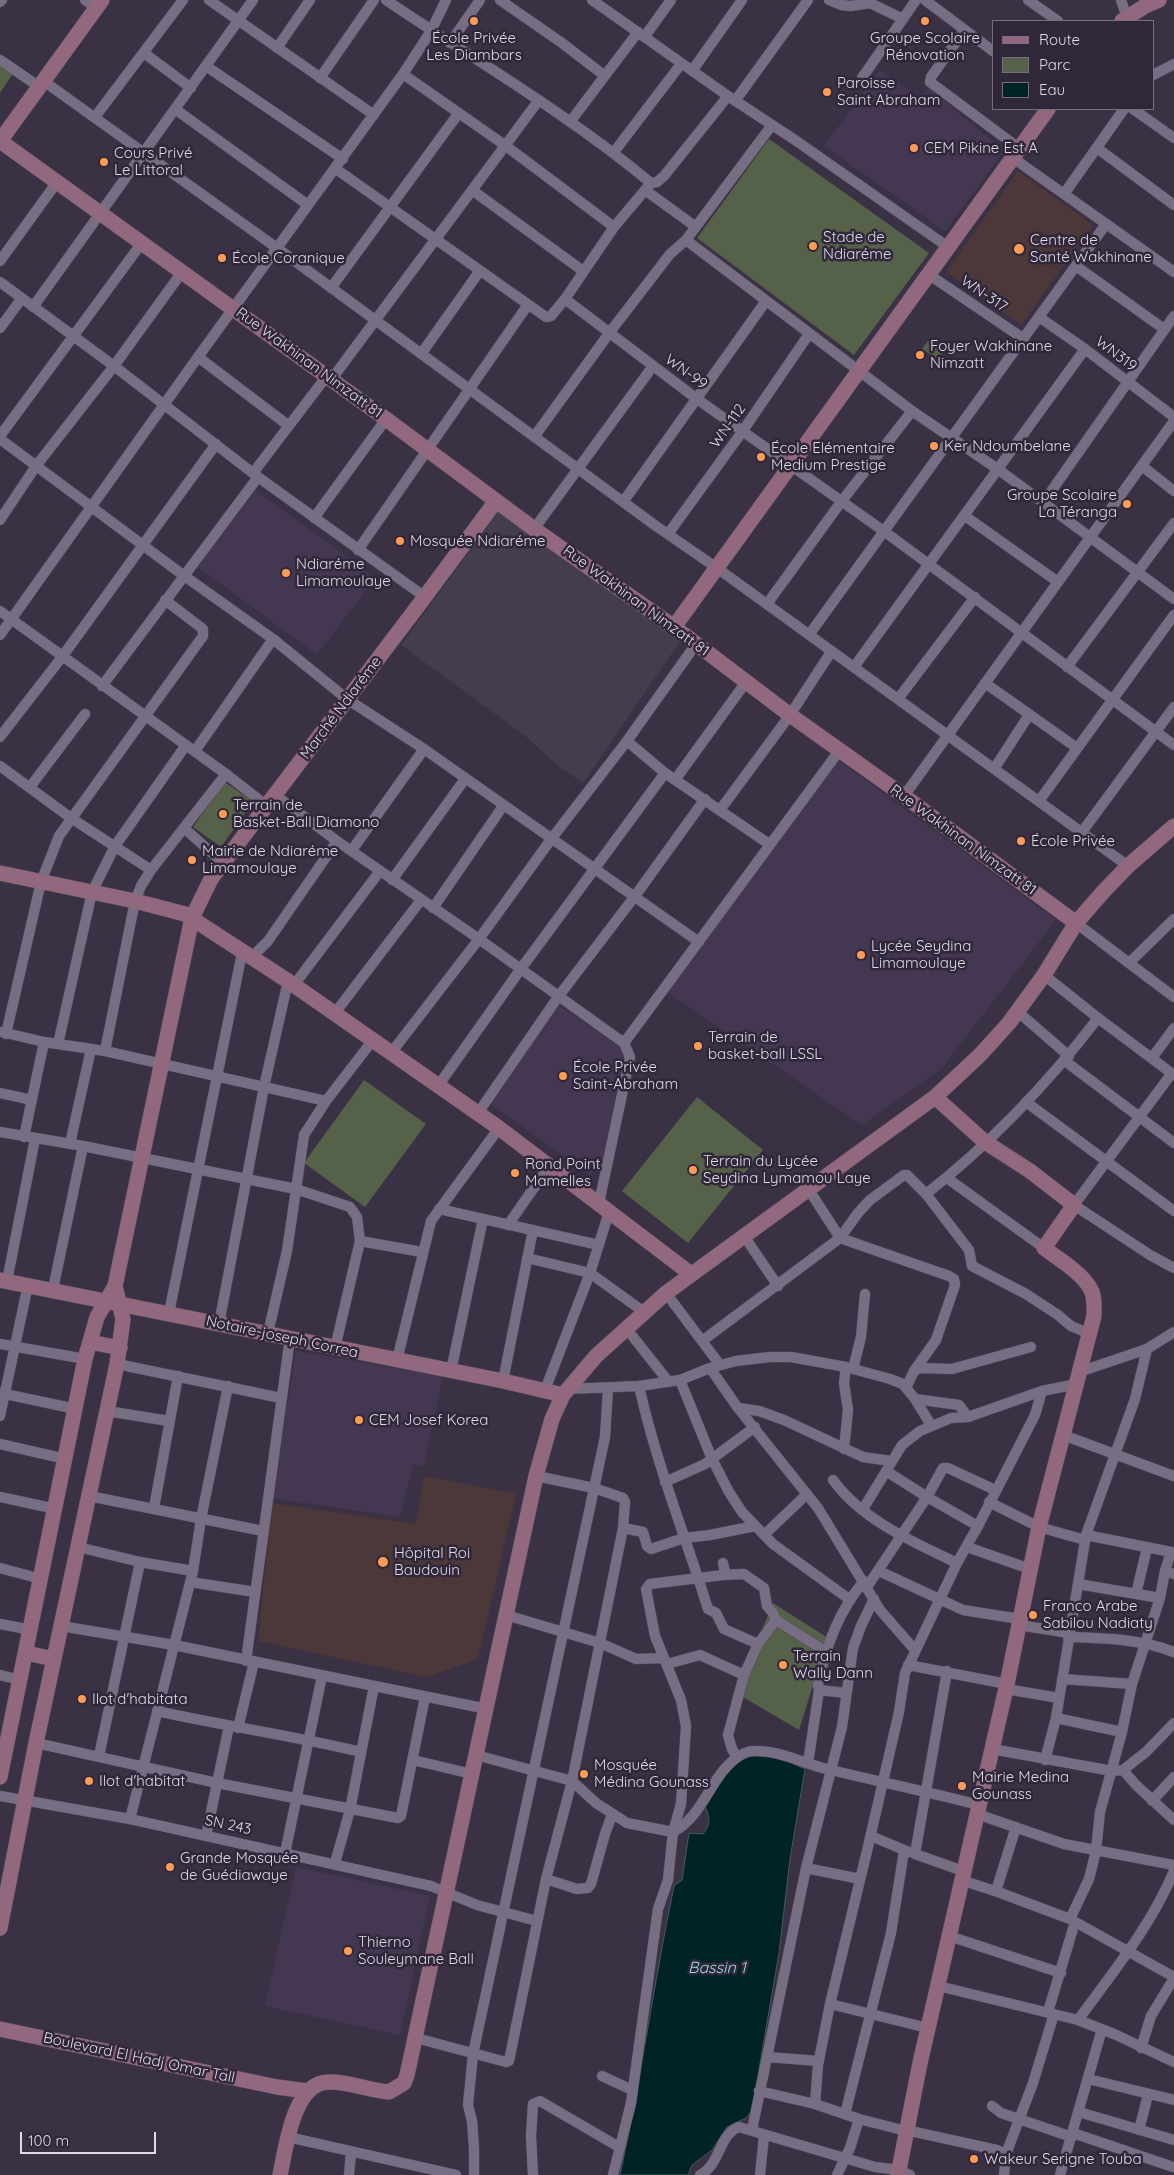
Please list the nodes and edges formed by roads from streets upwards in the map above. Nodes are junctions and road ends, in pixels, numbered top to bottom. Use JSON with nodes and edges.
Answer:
{"nodes":[{"id":1,"x":183,"y":0,"type":"edge"},
{"id":2,"x":209,"y":0,"type":"edge"},
{"id":3,"x":253,"y":0,"type":"edge"},
{"id":4,"x":310,"y":0,"type":"edge"},
{"id":5,"x":374,"y":0,"type":"edge"},
{"id":6,"x":386,"y":0,"type":"edge"},
{"id":7,"x":446,"y":0,"type":"edge"},
{"id":8,"x":480,"y":0,"type":"edge"},
{"id":9,"x":500,"y":0,"type":"edge"},
{"id":10,"x":593,"y":0,"type":"edge"},
{"id":11,"x":671,"y":0,"type":"edge"},
{"id":12,"x":742,"y":0,"type":"edge"},
{"id":13,"x":808,"y":0,"type":"edge"},
{"id":14,"x":829,"y":0,"type":"edge"},
{"id":15,"x":916,"y":0,"type":"edge"},
{"id":16,"x":925,"y":0,"type":"edge"},
{"id":17,"x":1028,"y":0,"type":"edge"},
{"id":18,"x":1121,"y":0,"type":"edge"},
{"id":19,"x":1159,"y":0,"type":"edge"},
{"id":20,"x":94,"y":3,"type":"edge"},
{"id":21,"x":903,"y":19,"type":"junction"},
{"id":22,"x":238,"y":20,"type":"junction"},
{"id":23,"x":1057,"y":20,"type":"edge"},
{"id":24,"x":1124,"y":20,"type":"edge"},
{"id":25,"x":431,"y":31,"type":"junction"},
{"id":26,"x":964,"y":31,"type":"junction"},
{"id":27,"x":642,"y":34,"type":"junction"},
{"id":28,"x":450,"y":43,"type":"junction"},
{"id":29,"x":278,"y":48,"type":"junction"},
{"id":30,"x":992,"y":50,"type":"edge"},
{"id":31,"x":144,"y":53,"type":"junction"},
{"id":32,"x":0,"y":60,"type":"edge"},
{"id":33,"x":681,"y":64,"type":"junction"},
{"id":34,"x":1174,"y":64,"type":"edge"},
{"id":35,"x":206,"y":66,"type":"junction"},
{"id":36,"x":692,"y":70,"type":"junction"},
{"id":37,"x":403,"y":74,"type":"junction"},
{"id":38,"x":1154,"y":74,"type":"edge"},
{"id":39,"x":605,"y":76,"type":"junction"},
{"id":40,"x":320,"y":78,"type":"junction"},
{"id":41,"x":862,"y":78,"type":"dead end"},
{"id":42,"x":40,"y":83,"type":"junction"},
{"id":43,"x":191,"y":88,"type":"junction"},
{"id":44,"x":731,"y":98,"type":"junction"},
{"id":45,"x":538,"y":100,"type":"junction"},
{"id":46,"x":175,"y":109,"type":"junction"},
{"id":47,"x":1047,"y":110,"type":"edge"},
{"id":48,"x":1123,"y":110,"type":"edge"},
{"id":49,"x":1135,"y":110,"type":"edge"},
{"id":50,"x":374,"y":114,"type":"junction"},
{"id":51,"x":458,"y":114,"type":"junction"},
{"id":52,"x":95,"y":117,"type":"junction"},
{"id":53,"x":570,"y":122,"type":"junction"},
{"id":54,"x":772,"y":125,"type":"junction"},
{"id":55,"x":1172,"y":134,"type":"edge"},
{"id":56,"x":0,"y":141,"type":"edge"},
{"id":57,"x":506,"y":146,"type":"junction"},
{"id":58,"x":1097,"y":148,"type":"junction"},
{"id":59,"x":614,"y":152,"type":"junction"},
{"id":60,"x":143,"y":153,"type":"junction"},
{"id":61,"x":1017,"y":154,"type":"junction"},
{"id":62,"x":343,"y":159,"type":"junction"},
{"id":63,"x":336,"y":169,"type":"junction"},
{"id":64,"x":58,"y":182,"type":"junction"},
{"id":65,"x":648,"y":187,"type":"junction"},
{"id":66,"x":472,"y":190,"type":"junction"},
{"id":67,"x":1064,"y":194,"type":"junction"},
{"id":68,"x":308,"y":205,"type":"junction"},
{"id":69,"x":1174,"y":205,"type":"edge"},
{"id":70,"x":391,"y":207,"type":"junction"},
{"id":71,"x":99,"y":213,"type":"junction"},
{"id":72,"x":1106,"y":224,"type":"junction"},
{"id":73,"x":696,"y":226,"type":"junction"},
{"id":74,"x":614,"y":228,"type":"junction"},
{"id":75,"x":434,"y":240,"type":"junction"},
{"id":76,"x":686,"y":240,"type":"junction"},
{"id":77,"x":141,"y":244,"type":"junction"},
{"id":78,"x":277,"y":248,"type":"junction"},
{"id":79,"x":948,"y":248,"type":"junction"},
{"id":80,"x":0,"y":261,"type":"edge"},
{"id":81,"x":1076,"y":266,"type":"junction"},
{"id":82,"x":182,"y":272,"type":"junction"},
{"id":83,"x":479,"y":272,"type":"junction"},
{"id":84,"x":582,"y":272,"type":"junction"},
{"id":85,"x":1174,"y":272,"type":"edge"},
{"id":86,"x":928,"y":274,"type":"junction"},
{"id":87,"x":0,"y":282,"type":"edge"},
{"id":88,"x":331,"y":288,"type":"junction"},
{"id":89,"x":22,"y":298,"type":"junction"},
{"id":90,"x":564,"y":299,"type":"junction"},
{"id":91,"x":766,"y":301,"type":"junction"},
{"id":92,"x":34,"y":306,"type":"junction"},
{"id":93,"x":527,"y":306,"type":"junction"},
{"id":94,"x":233,"y":309,"type":"junction"},
{"id":95,"x":1174,"y":316,"type":"edge"},
{"id":96,"x":1039,"y":317,"type":"junction"},
{"id":97,"x":375,"y":320,"type":"junction"},
{"id":98,"x":0,"y":328,"type":"edge"},
{"id":99,"x":1164,"y":329,"type":"junction"},
{"id":100,"x":610,"y":332,"type":"junction"},
{"id":101,"x":810,"y":334,"type":"junction"},
{"id":102,"x":74,"y":337,"type":"junction"},
{"id":103,"x":1024,"y":339,"type":"junction"},
{"id":104,"x":1085,"y":349,"type":"junction"},
{"id":105,"x":421,"y":354,"type":"junction"},
{"id":106,"x":198,"y":357,"type":"junction"},
{"id":107,"x":114,"y":366,"type":"junction"},
{"id":108,"x":653,"y":366,"type":"junction"},
{"id":109,"x":859,"y":370,"type":"junction"},
{"id":110,"x":329,"y":379,"type":"junction"},
{"id":111,"x":1128,"y":382,"type":"junction"},
{"id":112,"x":469,"y":388,"type":"junction"},
{"id":113,"x":697,"y":399,"type":"junction"},
{"id":114,"x":165,"y":405,"type":"junction"},
{"id":115,"x":912,"y":411,"type":"junction"},
{"id":116,"x":386,"y":419,"type":"junction"},
{"id":117,"x":1174,"y":419,"type":"edge"},
{"id":118,"x":289,"y":426,"type":"junction"},
{"id":119,"x":742,"y":432,"type":"junction"},
{"id":120,"x":534,"y":437,"type":"junction"},
{"id":121,"x":953,"y":437,"type":"junction"},
{"id":122,"x":0,"y":438,"type":"edge"},
{"id":123,"x":216,"y":444,"type":"junction"},
{"id":124,"x":426,"y":449,"type":"junction"},
{"id":125,"x":792,"y":465,"type":"junction"},
{"id":126,"x":36,"y":466,"type":"junction"},
{"id":127,"x":1142,"y":466,"type":"junction"},
{"id":128,"x":579,"y":469,"type":"junction"},
{"id":129,"x":999,"y":470,"type":"junction"},
{"id":130,"x":256,"y":475,"type":"junction"},
{"id":131,"x":1174,"y":491,"type":"edge"},
{"id":132,"x":496,"y":500,"type":"junction"},
{"id":133,"x":623,"y":502,"type":"junction"},
{"id":134,"x":841,"y":502,"type":"junction"},
{"id":135,"x":1043,"y":503,"type":"junction"},
{"id":136,"x":91,"y":507,"type":"junction"},
{"id":137,"x":965,"y":516,"type":"junction"},
{"id":138,"x":314,"y":518,"type":"junction"},
{"id":139,"x":0,"y":520,"type":"edge"},
{"id":140,"x":1174,"y":523,"type":"edge"},
{"id":141,"x":534,"y":529,"type":"junction"},
{"id":142,"x":885,"y":532,"type":"junction"},
{"id":143,"x":668,"y":534,"type":"junction"},
{"id":144,"x":1091,"y":537,"type":"junction"},
{"id":145,"x":143,"y":545,"type":"junction"},
{"id":146,"x":358,"y":550,"type":"junction"},
{"id":147,"x":929,"y":564,"type":"junction"},
{"id":148,"x":717,"y":568,"type":"junction"},
{"id":149,"x":1138,"y":572,"type":"junction"},
{"id":150,"x":183,"y":575,"type":"junction"},
{"id":151,"x":1058,"y":582,"type":"junction"},
{"id":152,"x":425,"y":597,"type":"junction"},
{"id":153,"x":975,"y":597,"type":"junction"},
{"id":154,"x":1174,"y":599,"type":"edge"},
{"id":155,"x":165,"y":600,"type":"junction"},
{"id":156,"x":767,"y":604,"type":"junction"},
{"id":157,"x":0,"y":611,"type":"edge"},
{"id":158,"x":1174,"y":615,"type":"edge"},
{"id":159,"x":12,"y":619,"type":"junction"},
{"id":160,"x":674,"y":627,"type":"junction"},
{"id":161,"x":1022,"y":632,"type":"junction"},
{"id":162,"x":0,"y":635,"type":"edge"},
{"id":163,"x":810,"y":636,"type":"junction"},
{"id":164,"x":274,"y":639,"type":"junction"},
{"id":165,"x":696,"y":644,"type":"junction"},
{"id":166,"x":832,"y":652,"type":"junction"},
{"id":167,"x":62,"y":656,"type":"junction"},
{"id":168,"x":854,"y":667,"type":"junction"},
{"id":169,"x":1067,"y":667,"type":"junction"},
{"id":170,"x":746,"y":682,"type":"junction"},
{"id":171,"x":985,"y":683,"type":"junction"},
{"id":172,"x":102,"y":686,"type":"junction"},
{"id":173,"x":347,"y":699,"type":"junction"},
{"id":174,"x":898,"y":699,"type":"junction"},
{"id":175,"x":1112,"y":701,"type":"junction"},
{"id":176,"x":1174,"y":707,"type":"edge"},
{"id":177,"x":85,"y":714,"type":"dead end"},
{"id":178,"x":790,"y":715,"type":"junction"},
{"id":179,"x":1029,"y":715,"type":"junction"},
{"id":180,"x":145,"y":717,"type":"junction"},
{"id":181,"x":1156,"y":732,"type":"junction"},
{"id":182,"x":948,"y":735,"type":"junction"},
{"id":183,"x":0,"y":737,"type":"edge"},
{"id":184,"x":627,"y":741,"type":"junction"},
{"id":185,"x":186,"y":745,"type":"junction"},
{"id":186,"x":1174,"y":745,"type":"edge"},
{"id":187,"x":1076,"y":748,"type":"junction"},
{"id":188,"x":424,"y":749,"type":"junction"},
{"id":189,"x":195,"y":751,"type":"junction"},
{"id":190,"x":839,"y":751,"type":"junction"},
{"id":191,"x":0,"y":766,"type":"edge"},
{"id":192,"x":994,"y":769,"type":"junction"},
{"id":193,"x":665,"y":773,"type":"junction"},
{"id":194,"x":226,"y":774,"type":"junction"},
{"id":195,"x":465,"y":779,"type":"junction"},
{"id":196,"x":675,"y":780,"type":"junction"},
{"id":197,"x":30,"y":787,"type":"junction"},
{"id":198,"x":904,"y":796,"type":"junction"},
{"id":199,"x":271,"y":800,"type":"junction"},
{"id":200,"x":705,"y":800,"type":"junction"},
{"id":201,"x":1039,"y":802,"type":"junction"},
{"id":202,"x":503,"y":806,"type":"junction"},
{"id":203,"x":720,"y":810,"type":"junction"},
{"id":204,"x":71,"y":818,"type":"junction"},
{"id":205,"x":184,"y":828,"type":"junction"},
{"id":206,"x":1172,"y":831,"type":"edge"},
{"id":207,"x":1082,"y":832,"type":"junction"},
{"id":208,"x":552,"y":838,"type":"junction"},
{"id":209,"x":337,"y":841,"type":"junction"},
{"id":210,"x":769,"y":844,"type":"junction"},
{"id":211,"x":115,"y":846,"type":"junction"},
{"id":212,"x":352,"y":850,"type":"junction"},
{"id":213,"x":223,"y":863,"type":"junction"},
{"id":214,"x":1128,"y":866,"type":"junction"},
{"id":215,"x":595,"y":868,"type":"junction"},
{"id":216,"x":151,"y":870,"type":"junction"},
{"id":217,"x":380,"y":871,"type":"junction"},
{"id":218,"x":0,"y":873,"type":"edge"},
{"id":219,"x":392,"y":880,"type":"junction"},
{"id":220,"x":41,"y":882,"type":"junction"},
{"id":221,"x":92,"y":892,"type":"junction"},
{"id":222,"x":635,"y":896,"type":"junction"},
{"id":223,"x":421,"y":900,"type":"junction"},
{"id":224,"x":135,"y":901,"type":"junction"},
{"id":225,"x":433,"y":908,"type":"junction"},
{"id":226,"x":192,"y":918,"type":"junction"},
{"id":227,"x":1174,"y":918,"type":"edge"},
{"id":228,"x":1076,"y":924,"type":"junction"},
{"id":229,"x":479,"y":939,"type":"junction"},
{"id":230,"x":699,"y":942,"type":"junction"},
{"id":231,"x":247,"y":955,"type":"junction"},
{"id":232,"x":1130,"y":962,"type":"junction"},
{"id":233,"x":520,"y":970,"type":"junction"},
{"id":234,"x":1044,"y":975,"type":"junction"},
{"id":235,"x":291,"y":983,"type":"junction"},
{"id":236,"x":558,"y":997,"type":"junction"},
{"id":237,"x":1174,"y":997,"type":"edge"},
{"id":238,"x":1018,"y":1011,"type":"junction"},
{"id":239,"x":335,"y":1013,"type":"junction"},
{"id":240,"x":1098,"y":1018,"type":"junction"},
{"id":241,"x":1174,"y":1028,"type":"edge"},
{"id":242,"x":3,"y":1033,"type":"edge"},
{"id":243,"x":373,"y":1040,"type":"junction"},
{"id":244,"x":44,"y":1042,"type":"junction"},
{"id":245,"x":624,"y":1043,"type":"junction"},
{"id":246,"x":58,"y":1044,"type":"junction"},
{"id":247,"x":91,"y":1049,"type":"junction"},
{"id":248,"x":105,"y":1051,"type":"junction"},
{"id":249,"x":391,"y":1053,"type":"junction"},
{"id":250,"x":1152,"y":1058,"type":"junction"},
{"id":251,"x":1067,"y":1059,"type":"junction"},
{"id":252,"x":162,"y":1064,"type":"junction"},
{"id":253,"x":1173,"y":1074,"type":"edge"},
{"id":254,"x":219,"y":1076,"type":"junction"},
{"id":255,"x":438,"y":1086,"type":"junction"},
{"id":256,"x":264,"y":1087,"type":"junction"},
{"id":257,"x":0,"y":1093,"type":"edge"},
{"id":258,"x":935,"y":1097,"type":"junction"},
{"id":259,"x":32,"y":1100,"type":"junction"},
{"id":260,"x":326,"y":1101,"type":"junction"},
{"id":261,"x":1026,"y":1102,"type":"junction"},
{"id":262,"x":478,"y":1113,"type":"junction"},
{"id":263,"x":1140,"y":1116,"type":"junction"},
{"id":264,"x":499,"y":1128,"type":"junction"},
{"id":265,"x":0,"y":1132,"type":"edge"},
{"id":266,"x":30,"y":1138,"type":"junction"},
{"id":267,"x":985,"y":1142,"type":"junction"},
{"id":268,"x":1174,"y":1143,"type":"edge"},
{"id":269,"x":70,"y":1144,"type":"junction"},
{"id":270,"x":83,"y":1146,"type":"junction"},
{"id":271,"x":143,"y":1157,"type":"junction"},
{"id":272,"x":1107,"y":1161,"type":"junction"},
{"id":273,"x":549,"y":1166,"type":"junction"},
{"id":274,"x":199,"y":1169,"type":"junction"},
{"id":275,"x":247,"y":1178,"type":"junction"},
{"id":276,"x":947,"y":1178,"type":"junction"},
{"id":277,"x":296,"y":1189,"type":"junction"},
{"id":278,"x":809,"y":1190,"type":"junction"},
{"id":279,"x":926,"y":1194,"type":"junction"},
{"id":280,"x":1074,"y":1205,"type":"junction"},
{"id":281,"x":604,"y":1207,"type":"junction"},
{"id":282,"x":439,"y":1209,"type":"junction"},
{"id":283,"x":1174,"y":1211,"type":"edge"},
{"id":284,"x":483,"y":1219,"type":"junction"},
{"id":285,"x":508,"y":1225,"type":"junction"},
{"id":286,"x":533,"y":1230,"type":"junction"},
{"id":287,"x":744,"y":1236,"type":"junction"},
{"id":288,"x":840,"y":1238,"type":"junction"},
{"id":289,"x":360,"y":1241,"type":"junction"},
{"id":290,"x":599,"y":1245,"type":"junction"},
{"id":291,"x":1044,"y":1248,"type":"junction"},
{"id":292,"x":422,"y":1252,"type":"junction"},
{"id":293,"x":527,"y":1258,"type":"junction"},
{"id":294,"x":1174,"y":1268,"type":"edge"},
{"id":295,"x":590,"y":1273,"type":"junction"},
{"id":296,"x":691,"y":1274,"type":"junction"},
{"id":297,"x":4,"y":1280,"type":"edge"},
{"id":298,"x":28,"y":1285,"type":"junction"},
{"id":299,"x":115,"y":1286,"type":"junction"},
{"id":300,"x":778,"y":1286,"type":"junction"},
{"id":301,"x":53,"y":1289,"type":"junction"},
{"id":302,"x":666,"y":1293,"type":"junction"},
{"id":303,"x":865,"y":1294,"type":"dead end"},
{"id":304,"x":105,"y":1301,"type":"junction"},
{"id":305,"x":121,"y":1304,"type":"junction"},
{"id":306,"x":644,"y":1312,"type":"junction"},
{"id":307,"x":169,"y":1313,"type":"junction"},
{"id":308,"x":219,"y":1324,"type":"junction"},
{"id":309,"x":626,"y":1328,"type":"junction"},
{"id":310,"x":1174,"y":1332,"type":"edge"},
{"id":311,"x":268,"y":1333,"type":"junction"},
{"id":312,"x":1090,"y":1334,"type":"junction"},
{"id":313,"x":290,"y":1338,"type":"junction"},
{"id":314,"x":702,"y":1341,"type":"junction"},
{"id":315,"x":90,"y":1342,"type":"junction"},
{"id":316,"x":0,"y":1344,"type":"edge"},
{"id":317,"x":1031,"y":1347,"type":"dead end"},
{"id":318,"x":15,"y":1348,"type":"junction"},
{"id":319,"x":120,"y":1348,"type":"junction"},
{"id":320,"x":335,"y":1348,"type":"junction"},
{"id":321,"x":1147,"y":1348,"type":"junction"},
{"id":322,"x":85,"y":1359,"type":"junction"},
{"id":323,"x":397,"y":1360,"type":"junction"},
{"id":324,"x":117,"y":1364,"type":"junction"},
{"id":325,"x":715,"y":1367,"type":"junction"},
{"id":326,"x":850,"y":1368,"type":"junction"},
{"id":327,"x":451,"y":1371,"type":"junction"},
{"id":328,"x":914,"y":1371,"type":"junction"},
{"id":329,"x":178,"y":1376,"type":"junction"},
{"id":330,"x":1078,"y":1378,"type":"junction"},
{"id":331,"x":680,"y":1380,"type":"junction"},
{"id":332,"x":503,"y":1381,"type":"junction"},
{"id":333,"x":668,"y":1381,"type":"junction"},
{"id":334,"x":228,"y":1386,"type":"junction"},
{"id":335,"x":639,"y":1386,"type":"junction"},
{"id":336,"x":906,"y":1388,"type":"junction"},
{"id":337,"x":608,"y":1389,"type":"junction"},
{"id":338,"x":545,"y":1390,"type":"junction"},
{"id":339,"x":1042,"y":1390,"type":"junction"},
{"id":340,"x":565,"y":1392,"type":"junction"},
{"id":341,"x":3,"y":1394,"type":"edge"},
{"id":342,"x":281,"y":1398,"type":"junction"},
{"id":343,"x":915,"y":1399,"type":"junction"},
{"id":344,"x":738,"y":1408,"type":"junction"},
{"id":345,"x":76,"y":1409,"type":"junction"},
{"id":346,"x":107,"y":1411,"type":"junction"},
{"id":347,"x":0,"y":1416,"type":"edge"},
{"id":348,"x":968,"y":1416,"type":"junction"},
{"id":349,"x":169,"y":1421,"type":"junction"},
{"id":350,"x":931,"y":1425,"type":"junction"},
{"id":351,"x":755,"y":1428,"type":"junction"},
{"id":352,"x":1063,"y":1435,"type":"junction"},
{"id":353,"x":0,"y":1444,"type":"edge"},
{"id":354,"x":844,"y":1449,"type":"junction"},
{"id":355,"x":1115,"y":1455,"type":"junction"},
{"id":356,"x":66,"y":1459,"type":"junction"},
{"id":357,"x":712,"y":1459,"type":"junction"},
{"id":358,"x":890,"y":1461,"type":"junction"},
{"id":359,"x":886,"y":1471,"type":"junction"},
{"id":360,"x":1174,"y":1475,"type":"edge"},
{"id":361,"x":536,"y":1476,"type":"junction"},
{"id":362,"x":833,"y":1480,"type":"dead end"},
{"id":363,"x":665,"y":1482,"type":"junction"},
{"id":364,"x":594,"y":1488,"type":"junction"},
{"id":365,"x":995,"y":1490,"type":"junction"},
{"id":366,"x":807,"y":1494,"type":"junction"},
{"id":367,"x":89,"y":1496,"type":"junction"},
{"id":368,"x":0,"y":1497,"type":"edge"},
{"id":369,"x":927,"y":1497,"type":"junction"},
{"id":370,"x":989,"y":1502,"type":"junction"},
{"id":371,"x":154,"y":1508,"type":"junction"},
{"id":372,"x":56,"y":1509,"type":"junction"},
{"id":373,"x":863,"y":1509,"type":"junction"},
{"id":374,"x":201,"y":1518,"type":"junction"},
{"id":375,"x":755,"y":1526,"type":"junction"},
{"id":376,"x":978,"y":1526,"type":"junction"},
{"id":377,"x":1038,"y":1527,"type":"junction"},
{"id":378,"x":623,"y":1528,"type":"junction"},
{"id":379,"x":263,"y":1531,"type":"junction"},
{"id":380,"x":764,"y":1535,"type":"junction"},
{"id":381,"x":901,"y":1537,"type":"junction"},
{"id":382,"x":1085,"y":1537,"type":"junction"},
{"id":383,"x":684,"y":1538,"type":"junction"},
{"id":384,"x":78,"y":1547,"type":"junction"},
{"id":385,"x":967,"y":1547,"type":"junction"},
{"id":386,"x":1147,"y":1548,"type":"junction"},
{"id":387,"x":1173,"y":1552,"type":"edge"},
{"id":388,"x":140,"y":1562,"type":"junction"},
{"id":389,"x":723,"y":1563,"type":"dead end"},
{"id":390,"x":957,"y":1563,"type":"junction"},
{"id":391,"x":0,"y":1568,"type":"edge"},
{"id":392,"x":1030,"y":1569,"type":"junction"},
{"id":393,"x":192,"y":1571,"type":"junction"},
{"id":394,"x":879,"y":1571,"type":"junction"},
{"id":395,"x":1170,"y":1573,"type":"edge"},
{"id":396,"x":723,"y":1576,"type":"junction"},
{"id":397,"x":42,"y":1579,"type":"junction"},
{"id":398,"x":699,"y":1579,"type":"junction"},
{"id":399,"x":190,"y":1582,"type":"junction"},
{"id":400,"x":865,"y":1584,"type":"junction"},
{"id":401,"x":1078,"y":1584,"type":"junction"},
{"id":402,"x":255,"y":1592,"type":"junction"},
{"id":403,"x":1136,"y":1594,"type":"junction"},
{"id":404,"x":1160,"y":1598,"type":"junction"},
{"id":405,"x":849,"y":1599,"type":"junction"},
{"id":406,"x":874,"y":1599,"type":"junction"},
{"id":407,"x":940,"y":1600,"type":"junction"},
{"id":408,"x":506,"y":1615,"type":"junction"},
{"id":409,"x":776,"y":1620,"type":"junction"},
{"id":410,"x":1019,"y":1622,"type":"junction"},
{"id":411,"x":0,"y":1624,"type":"edge"},
{"id":412,"x":61,"y":1626,"type":"junction"},
{"id":413,"x":31,"y":1630,"type":"junction"},
{"id":414,"x":564,"y":1631,"type":"junction"},
{"id":415,"x":1069,"y":1635,"type":"junction"},
{"id":416,"x":124,"y":1637,"type":"junction"},
{"id":417,"x":600,"y":1643,"type":"junction"},
{"id":418,"x":1146,"y":1643,"type":"junction"},
{"id":419,"x":758,"y":1644,"type":"junction"},
{"id":420,"x":174,"y":1645,"type":"junction"},
{"id":421,"x":915,"y":1650,"type":"junction"},
{"id":422,"x":825,"y":1651,"type":"junction"},
{"id":423,"x":1174,"y":1652,"type":"edge"},
{"id":424,"x":26,"y":1653,"type":"junction"},
{"id":425,"x":54,"y":1659,"type":"junction"},
{"id":426,"x":666,"y":1661,"type":"junction"},
{"id":427,"x":250,"y":1662,"type":"junction"},
{"id":428,"x":908,"y":1665,"type":"junction"},
{"id":429,"x":947,"y":1671,"type":"junction"},
{"id":430,"x":0,"y":1675,"type":"edge"},
{"id":431,"x":744,"y":1675,"type":"junction"},
{"id":432,"x":322,"y":1676,"type":"junction"},
{"id":433,"x":1062,"y":1679,"type":"junction"},
{"id":434,"x":21,"y":1680,"type":"junction"},
{"id":435,"x":1132,"y":1684,"type":"junction"},
{"id":436,"x":374,"y":1686,"type":"junction"},
{"id":437,"x":1007,"y":1687,"type":"junction"},
{"id":438,"x":819,"y":1690,"type":"junction"},
{"id":439,"x":846,"y":1693,"type":"junction"},
{"id":440,"x":425,"y":1697,"type":"junction"},
{"id":441,"x":1059,"y":1698,"type":"junction"},
{"id":442,"x":487,"y":1709,"type":"junction"},
{"id":443,"x":158,"y":1711,"type":"junction"},
{"id":444,"x":1056,"y":1718,"type":"junction"},
{"id":445,"x":1174,"y":1723,"type":"edge"},
{"id":446,"x":234,"y":1727,"type":"junction"},
{"id":447,"x":1122,"y":1732,"type":"junction"},
{"id":448,"x":4,"y":1738,"type":"edge"},
{"id":449,"x":309,"y":1739,"type":"junction"},
{"id":450,"x":36,"y":1743,"type":"junction"},
{"id":451,"x":992,"y":1749,"type":"junction"},
{"id":452,"x":361,"y":1752,"type":"junction"},
{"id":453,"x":476,"y":1755,"type":"junction"},
{"id":454,"x":99,"y":1756,"type":"junction"},
{"id":455,"x":738,"y":1757,"type":"junction"},
{"id":456,"x":413,"y":1760,"type":"junction"},
{"id":457,"x":1045,"y":1760,"type":"junction"},
{"id":458,"x":808,"y":1763,"type":"junction"},
{"id":459,"x":145,"y":1767,"type":"junction"},
{"id":460,"x":830,"y":1770,"type":"junction"},
{"id":461,"x":1122,"y":1770,"type":"junction"},
{"id":462,"x":1112,"y":1771,"type":"junction"},
{"id":463,"x":534,"y":1772,"type":"junction"},
{"id":464,"x":472,"y":1774,"type":"junction"},
{"id":465,"x":0,"y":1777,"type":"edge"},
{"id":466,"x":1174,"y":1777,"type":"edge"},
{"id":467,"x":882,"y":1780,"type":"junction"},
{"id":468,"x":572,"y":1781,"type":"junction"},
{"id":469,"x":217,"y":1783,"type":"junction"},
{"id":470,"x":927,"y":1791,"type":"junction"},
{"id":471,"x":0,"y":1796,"type":"edge"},
{"id":472,"x":297,"y":1799,"type":"junction"},
{"id":473,"x":26,"y":1801,"type":"junction"},
{"id":474,"x":1152,"y":1801,"type":"junction"},
{"id":475,"x":978,"y":1809,"type":"junction"},
{"id":476,"x":350,"y":1810,"type":"junction"},
{"id":477,"x":612,"y":1815,"type":"junction"},
{"id":478,"x":130,"y":1819,"type":"junction"},
{"id":479,"x":1174,"y":1820,"type":"edge"},
{"id":480,"x":1016,"y":1828,"type":"junction"},
{"id":481,"x":673,"y":1832,"type":"junction"},
{"id":482,"x":206,"y":1836,"type":"junction"},
{"id":483,"x":871,"y":1836,"type":"junction"},
{"id":484,"x":904,"y":1851,"type":"junction"},
{"id":485,"x":1096,"y":1851,"type":"junction"},
{"id":486,"x":285,"y":1853,"type":"junction"},
{"id":487,"x":915,"y":1854,"type":"junction"},
{"id":488,"x":336,"y":1864,"type":"junction"},
{"id":489,"x":1174,"y":1865,"type":"edge"},
{"id":490,"x":806,"y":1868,"type":"junction"},
{"id":491,"x":1174,"y":1871,"type":"edge"},
{"id":492,"x":962,"y":1876,"type":"junction"},
{"id":493,"x":546,"y":1879,"type":"junction"},
{"id":494,"x":860,"y":1879,"type":"junction"},
{"id":495,"x":996,"y":1891,"type":"junction"},
{"id":496,"x":447,"y":1892,"type":"junction"},
{"id":497,"x":504,"y":1912,"type":"junction"},
{"id":498,"x":1073,"y":1920,"type":"junction"},
{"id":499,"x":537,"y":1921,"type":"junction"},
{"id":500,"x":0,"y":1928,"type":"edge"},
{"id":501,"x":949,"y":1936,"type":"junction"},
{"id":502,"x":1128,"y":1951,"type":"junction"},
{"id":503,"x":1061,"y":1973,"type":"junction"},
{"id":504,"x":1174,"y":1977,"type":"edge"},
{"id":505,"x":938,"y":1986,"type":"junction"},
{"id":506,"x":830,"y":2004,"type":"junction"},
{"id":507,"x":871,"y":2013,"type":"junction"},
{"id":508,"x":1051,"y":2013,"type":"junction"},
{"id":509,"x":1078,"y":2020,"type":"junction"},
{"id":510,"x":928,"y":2028,"type":"junction"},
{"id":511,"x":0,"y":2029,"type":"edge"},
{"id":512,"x":1102,"y":2029,"type":"junction"},
{"id":513,"x":416,"y":2038,"type":"junction"},
{"id":514,"x":1141,"y":2048,"type":"junction"},
{"id":515,"x":473,"y":2054,"type":"junction"},
{"id":516,"x":767,"y":2057,"type":"junction"},
{"id":517,"x":819,"y":2061,"type":"junction"},
{"id":518,"x":1174,"y":2062,"type":"edge"},
{"id":519,"x":602,"y":2076,"type":"dead end"},
{"id":520,"x":1088,"y":2079,"type":"junction"},
{"id":521,"x":277,"y":2087,"type":"junction"},
{"id":522,"x":632,"y":2090,"type":"junction"},
{"id":523,"x":307,"y":2091,"type":"junction"},
{"id":524,"x":760,"y":2091,"type":"junction"},
{"id":525,"x":1148,"y":2095,"type":"junction"},
{"id":526,"x":1174,"y":2100,"type":"edge"},
{"id":527,"x":815,"y":2104,"type":"junction"},
{"id":528,"x":992,"y":2106,"type":"dead end"},
{"id":529,"x":1079,"y":2112,"type":"junction"},
{"id":530,"x":845,"y":2114,"type":"junction"},
{"id":531,"x":295,"y":2116,"type":"junction"},
{"id":532,"x":859,"y":2119,"type":"junction"},
{"id":533,"x":1020,"y":2119,"type":"junction"},
{"id":534,"x":752,"y":2130,"type":"junction"},
{"id":535,"x":1139,"y":2130,"type":"junction"},
{"id":536,"x":906,"y":2131,"type":"junction"},
{"id":537,"x":1072,"y":2135,"type":"junction"},
{"id":538,"x":764,"y":2136,"type":"junction"},
{"id":539,"x":288,"y":2137,"type":"junction"},
{"id":540,"x":1174,"y":2140,"type":"edge"},
{"id":541,"x":619,"y":2147,"type":"junction"},
{"id":542,"x":351,"y":2153,"type":"junction"},
{"id":543,"x":1006,"y":2154,"type":"junction"},
{"id":544,"x":845,"y":2157,"type":"junction"},
{"id":545,"x":1173,"y":2167,"type":"dead end"},
{"id":546,"x":437,"y":2173,"type":"edge"},
{"id":547,"x":902,"y":2173,"type":"edge"},
{"id":548,"x":280,"y":2175,"type":"edge"},
{"id":549,"x":349,"y":2175,"type":"edge"},
{"id":550,"x":456,"y":2175,"type":"edge"},
{"id":551,"x":474,"y":2175,"type":"edge"},
{"id":552,"x":533,"y":2175,"type":"edge"},
{"id":553,"x":613,"y":2175,"type":"edge"},
{"id":554,"x":700,"y":2175,"type":"edge"},
{"id":555,"x":760,"y":2175,"type":"edge"},
{"id":556,"x":837,"y":2175,"type":"edge"},
{"id":557,"x":1004,"y":2175,"type":"edge"},
{"id":558,"x":1060,"y":2175,"type":"edge"}],
"edges":[{"from":1,"to":31,"type":"street"},
{"from":2,"to":22,"type":"street"},
{"from":3,"to":22,"type":"street"},
{"from":4,"to":29,"type":"street"},
{"from":5,"to":40,"type":"street"},
{"from":6,"to":25,"type":"street"},
{"from":7,"to":25,"type":"street"},
{"from":8,"to":28,"type":"street"},
{"from":9,"to":39,"type":"street"},
{"from":10,"to":27,"type":"street"},
{"from":11,"to":27,"type":"street"},
{"from":12,"to":36,"type":"street"},
{"from":13,"to":44,"type":"street"},
{"from":14,"to":21,"type":"street"},
{"from":15,"to":21,"type":"street"},
{"from":16,"to":26,"type":"street"},
{"from":17,"to":23,"type":"street"},
{"from":18,"to":24,"type":"street"},
{"from":19,"to":24,"type":"street"},
{"from":20,"to":42,"type":"street"},
{"from":21,"to":41,"type":"street"},
{"from":22,"to":29,"type":"street"},
{"from":22,"to":35,"type":"street"},
{"from":25,"to":28,"type":"street"},
{"from":25,"to":37,"type":"street"},
{"from":26,"to":30,"type":"street"},
{"from":26,"to":61,"type":"street"},
{"from":27,"to":33,"type":"street"},
{"from":27,"to":39,"type":"street"},
{"from":28,"to":45,"type":"street"},
{"from":29,"to":40,"type":"street"},
{"from":31,"to":43,"type":"street"},
{"from":31,"to":52,"type":"street"},
{"from":32,"to":42,"type":"street"},
{"from":33,"to":36,"type":"street"},
{"from":33,"to":59,"type":"street"},
{"from":34,"to":38,"type":"street"},
{"from":35,"to":43,"type":"street"},
{"from":35,"to":62,"type":"street"},
{"from":36,"to":44,"type":"street"},
{"from":37,"to":50,"type":"street"},
{"from":37,"to":51,"type":"street"},
{"from":39,"to":53,"type":"street"},
{"from":40,"to":50,"type":"street"},
{"from":42,"to":52,"type":"street"},
{"from":42,"to":56,"type":"street"},
{"from":43,"to":46,"type":"street"},
{"from":44,"to":54,"type":"street"},
{"from":44,"to":65,"type":"street"},
{"from":45,"to":53,"type":"street"},
{"from":45,"to":57,"type":"street"},
{"from":46,"to":60,"type":"street"},
{"from":46,"to":68,"type":"street"},
{"from":47,"to":61,"type":"street"},
{"from":48,"to":58,"type":"street"},
{"from":49,"to":55,"type":"street"},
{"from":50,"to":62,"type":"street"},
{"from":51,"to":57,"type":"street"},
{"from":51,"to":70,"type":"street"},
{"from":52,"to":60,"type":"street"},
{"from":53,"to":59,"type":"street"},
{"from":54,"to":73,"type":"street"},
{"from":54,"to":79,"type":"street"},
{"from":56,"to":64,"type":"street","name":"Rue Wakhinan Nimzatt 81"},
{"from":57,"to":66,"type":"street"},
{"from":57,"to":74,"type":"street"},
{"from":58,"to":67,"type":"street"},
{"from":58,"to":69,"type":"street"},
{"from":59,"to":65,"type":"street"},
{"from":60,"to":71,"type":"street"},
{"from":60,"to":78,"type":"street"},
{"from":61,"to":67,"type":"street"},
{"from":61,"to":79,"type":"street"},
{"from":62,"to":63,"type":"street"},
{"from":63,"to":68,"type":"street"},
{"from":63,"to":70,"type":"street"},
{"from":64,"to":71,"type":"street","name":"Rue Wakhinan Nimzatt 81"},
{"from":64,"to":80,"type":"street"},
{"from":65,"to":73,"type":"street"},
{"from":65,"to":74,"type":"street"},
{"from":66,"to":75,"type":"street"},
{"from":66,"to":84,"type":"street"},
{"from":67,"to":72,"type":"street"},
{"from":68,"to":78,"type":"street"},
{"from":70,"to":75,"type":"street"},
{"from":70,"to":88,"type":"street"},
{"from":71,"to":77,"type":"street","name":"Rue Wakhinan Nimzatt 81"},
{"from":71,"to":92,"type":"street"},
{"from":72,"to":81,"type":"street"},
{"from":72,"to":85,"type":"street"},
{"from":73,"to":76,"type":"street"},
{"from":74,"to":84,"type":"street"},
{"from":75,"to":83,"type":"street"},
{"from":75,"to":97,"type":"street"},
{"from":76,"to":91,"type":"street"},
{"from":76,"to":100,"type":"street"},
{"from":77,"to":82,"type":"street","name":"Rue Wakhinan Nimzatt 81"},
{"from":77,"to":102,"type":"street"},
{"from":78,"to":88,"type":"street"},
{"from":78,"to":94,"type":"street"},
{"from":79,"to":86,"type":"street"},
{"from":81,"to":96,"type":"street"},
{"from":81,"to":99,"type":"street"},
{"from":82,"to":94,"type":"street","name":"Rue Wakhinan Nimzatt 81"},
{"from":82,"to":107,"type":"street"},
{"from":83,"to":93,"type":"street"},
{"from":83,"to":105,"type":"street"},
{"from":84,"to":90,"type":"street"},
{"from":86,"to":103,"type":"street","name":"WN-317","number":"WN-317"},
{"from":86,"to":109,"type":"street"},
{"from":87,"to":89,"type":"street"},
{"from":88,"to":97,"type":"street"},
{"from":89,"to":92,"type":"street"},
{"from":89,"to":98,"type":"street"},
{"from":90,"to":93,"type":"street"},
{"from":90,"to":100,"type":"street","name":"WN-99"},
{"from":91,"to":101,"type":"street"},
{"from":91,"to":113,"type":"street"},
{"from":92,"to":102,"type":"street"},
{"from":93,"to":112,"type":"street"},
{"from":94,"to":106,"type":"street"},
{"from":94,"to":110,"type":"street","name":"Rue Wakhinan Nimzatt 81"},
{"from":95,"to":99,"type":"street"},
{"from":96,"to":103,"type":"street"},
{"from":96,"to":104,"type":"street","name":"WN319"},
{"from":97,"to":105,"type":"street"},
{"from":97,"to":110,"type":"street"},
{"from":99,"to":111,"type":"street"},
{"from":100,"to":108,"type":"street","name":"WN-99"},
{"from":100,"to":120,"type":"street"},
{"from":101,"to":109,"type":"street"},
{"from":101,"to":119,"type":"street","name":"WN-112"},
{"from":102,"to":107,"type":"street"},
{"from":102,"to":122,"type":"street"},
{"from":103,"to":121,"type":"street"},
{"from":104,"to":111,"type":"street","name":"WN319"},
{"from":104,"to":129,"type":"street"},
{"from":105,"to":112,"type":"street"},
{"from":106,"to":114,"type":"street"},
{"from":106,"to":118,"type":"street"},
{"from":107,"to":114,"type":"street"},
{"from":107,"to":126,"type":"street"},
{"from":108,"to":113,"type":"street","name":"WN-99"},
{"from":108,"to":128,"type":"street"},
{"from":109,"to":115,"type":"street"},
{"from":109,"to":125,"type":"street"},
{"from":110,"to":116,"type":"street","name":"Rue Wakhinan Nimzatt 81"},
{"from":110,"to":118,"type":"street"},
{"from":111,"to":117,"type":"street","name":"WN319"},
{"from":111,"to":135,"type":"street"},
{"from":112,"to":120,"type":"street"},
{"from":112,"to":124,"type":"street"},
{"from":113,"to":119,"type":"street","name":"WN-99"},
{"from":113,"to":133,"type":"street"},
{"from":114,"to":123,"type":"street"},
{"from":114,"to":136,"type":"street"},
{"from":115,"to":121,"type":"street"},
{"from":115,"to":134,"type":"street"},
{"from":116,"to":124,"type":"street","name":"Rue Wakhinan Nimzatt 81"},
{"from":116,"to":138,"type":"street"},
{"from":117,"to":127,"type":"street"},
{"from":118,"to":130,"type":"street"},
{"from":119,"to":125,"type":"street","name":"WN-99"},
{"from":119,"to":143,"type":"street","name":"WN-112"},
{"from":120,"to":128,"type":"street"},
{"from":121,"to":129,"type":"street"},
{"from":121,"to":142,"type":"street"},
{"from":122,"to":126,"type":"street"},
{"from":123,"to":130,"type":"street"},
{"from":123,"to":145,"type":"street"},
{"from":124,"to":132,"type":"street","name":"Rue Wakhinan Nimzatt 81"},
{"from":124,"to":146,"type":"street"},
{"from":125,"to":134,"type":"street","name":"WN-99"},
{"from":125,"to":148,"type":"street"},
{"from":126,"to":136,"type":"street"},
{"from":126,"to":139,"type":"street"},
{"from":127,"to":131,"type":"street"},
{"from":127,"to":144,"type":"street"},
{"from":128,"to":133,"type":"street"},
{"from":128,"to":141,"type":"street"},
{"from":129,"to":135,"type":"street"},
{"from":129,"to":137,"type":"street"},
{"from":130,"to":138,"type":"street"},
{"from":130,"to":150,"type":"street"},
{"from":132,"to":141,"type":"street","name":"Rue Wakhinan Nimzatt 81"},
{"from":132,"to":152,"type":"street","name":"Marché Ndiaréme"},
{"from":133,"to":143,"type":"street"},
{"from":134,"to":142,"type":"street","name":"WN-99"},
{"from":134,"to":156,"type":"street"},
{"from":135,"to":144,"type":"street"},
{"from":136,"to":145,"type":"street"},
{"from":136,"to":159,"type":"street"},
{"from":137,"to":147,"type":"street"},
{"from":137,"to":151,"type":"street"},
{"from":138,"to":146,"type":"street"},
{"from":140,"to":149,"type":"street"},
{"from":141,"to":160,"type":"street","name":"Rue Wakhinan Nimzatt 81"},
{"from":142,"to":147,"type":"street","name":"WN-99"},
{"from":142,"to":163,"type":"street"},
{"from":143,"to":148,"type":"street"},
{"from":144,"to":149,"type":"street"},
{"from":144,"to":151,"type":"street"},
{"from":145,"to":150,"type":"street"},
{"from":145,"to":167,"type":"street"},
{"from":146,"to":152,"type":"street"},
{"from":147,"to":153,"type":"street","name":"WN-99"},
{"from":147,"to":168,"type":"street"},
{"from":148,"to":156,"type":"street"},
{"from":148,"to":160,"type":"street"},
{"from":149,"to":154,"type":"street"},
{"from":149,"to":169,"type":"street"},
{"from":150,"to":155,"type":"street"},
{"from":150,"to":164,"type":"street"},
{"from":151,"to":161,"type":"street"},
{"from":152,"to":173,"type":"street","name":"Marché Ndiaréme"},
{"from":153,"to":161,"type":"street","name":"WN-99"},
{"from":153,"to":174,"type":"street"},
{"from":155,"to":172,"type":"street"},
{"from":155,"to":180,"type":"street"},
{"from":156,"to":163,"type":"street"},
{"from":157,"to":159,"type":"street"},
{"from":158,"to":175,"type":"street"},
{"from":159,"to":162,"type":"street"},
{"from":159,"to":167,"type":"street"},
{"from":160,"to":165,"type":"street","name":"Rue Wakhinan Nimzatt 81"},
{"from":161,"to":169,"type":"street","name":"WN-99"},
{"from":161,"to":171,"type":"street"},
{"from":163,"to":166,"type":"street"},
{"from":164,"to":173,"type":"street"},
{"from":164,"to":189,"type":"street"},
{"from":165,"to":170,"type":"street","name":"Rue Wakhinan Nimzatt 81"},
{"from":165,"to":184,"type":"street"},
{"from":166,"to":168,"type":"street"},
{"from":166,"to":178,"type":"street"},
{"from":167,"to":172,"type":"street"},
{"from":167,"to":183,"type":"street"},
{"from":168,"to":174,"type":"street"},
{"from":169,"to":175,"type":"street","name":"WN-99"},
{"from":170,"to":178,"type":"street","name":"Rue Wakhinan Nimzatt 81"},
{"from":170,"to":196,"type":"street"},
{"from":171,"to":179,"type":"street"},
{"from":171,"to":182,"type":"street"},
{"from":172,"to":180,"type":"street"},
{"from":173,"to":188,"type":"street"},
{"from":173,"to":199,"type":"street","name":"Marché Ndiaréme"},
{"from":174,"to":182,"type":"street"},
{"from":175,"to":181,"type":"street","name":"WN-99"},
{"from":175,"to":187,"type":"street"},
{"from":176,"to":181,"type":"street"},
{"from":177,"to":197,"type":"street"},
{"from":178,"to":190,"type":"street","name":"Rue Wakhinan Nimzatt 81"},
{"from":178,"to":203,"type":"street"},
{"from":179,"to":187,"type":"street"},
{"from":179,"to":192,"type":"street"},
{"from":180,"to":185,"type":"street"},
{"from":180,"to":204,"type":"street"},
{"from":181,"to":186,"type":"street","name":"WN-99"},
{"from":181,"to":207,"type":"street"},
{"from":182,"to":192,"type":"street"},
{"from":182,"to":198,"type":"street"},
{"from":184,"to":193,"type":"street"},
{"from":184,"to":208,"type":"street"},
{"from":185,"to":189,"type":"street"},
{"from":185,"to":211,"type":"street"},
{"from":187,"to":201,"type":"street"},
{"from":188,"to":195,"type":"street"},
{"from":188,"to":212,"type":"street"},
{"from":189,"to":194,"type":"street"},
{"from":190,"to":198,"type":"street","name":"Rue Wakhinan Nimzatt 81"},
{"from":190,"to":210,"type":"street"},
{"from":191,"to":197,"type":"street"},
{"from":192,"to":201,"type":"street"},
{"from":193,"to":196,"type":"street"},
{"from":193,"to":215,"type":"street"},
{"from":194,"to":199,"type":"street"},
{"from":194,"to":205,"type":"street"},
{"from":195,"to":202,"type":"street"},
{"from":195,"to":219,"type":"street"},
{"from":196,"to":200,"type":"street"},
{"from":197,"to":204,"type":"street"},
{"from":198,"to":228,"type":"street","name":"Rue Wakhinan Nimzatt 81"},
{"from":199,"to":209,"type":"street"},
{"from":199,"to":213,"type":"street","name":"Marché Ndiaréme"},
{"from":200,"to":203,"type":"street"},
{"from":200,"to":222,"type":"street"},
{"from":201,"to":207,"type":"street"},
{"from":202,"to":208,"type":"street"},
{"from":202,"to":225,"type":"street"},
{"from":203,"to":210,"type":"street"},
{"from":204,"to":211,"type":"street"},
{"from":204,"to":220,"type":"street"},
{"from":205,"to":213,"type":"street"},
{"from":205,"to":216,"type":"street"},
{"from":206,"to":214,"type":"street"},
{"from":207,"to":214,"type":"street"},
{"from":208,"to":215,"type":"street"},
{"from":208,"to":229,"type":"street"},
{"from":209,"to":212,"type":"street"},
{"from":209,"to":231,"type":"street"},
{"from":210,"to":230,"type":"street"},
{"from":211,"to":216,"type":"street"},
{"from":211,"to":221,"type":"street"},
{"from":212,"to":217,"type":"street"},
{"from":213,"to":226,"type":"street","name":"Marché Ndiaréme"},
{"from":214,"to":228,"type":"street"},
{"from":215,"to":222,"type":"street"},
{"from":215,"to":233,"type":"street"},
{"from":216,"to":224,"type":"street"},
{"from":217,"to":219,"type":"street"},
{"from":217,"to":235,"type":"street"},
{"from":218,"to":220,"type":"street"},
{"from":219,"to":223,"type":"street"},
{"from":220,"to":221,"type":"street"},
{"from":220,"to":242,"type":"street"},
{"from":221,"to":224,"type":"street"},
{"from":221,"to":246,"type":"street"},
{"from":222,"to":230,"type":"street"},
{"from":222,"to":236,"type":"street"},
{"from":223,"to":225,"type":"street"},
{"from":223,"to":239,"type":"street"},
{"from":224,"to":226,"type":"street"},
{"from":224,"to":248,"type":"street"},
{"from":225,"to":229,"type":"street"},
{"from":226,"to":231,"type":"street"},
{"from":226,"to":252,"type":"street","name":"Marché Ndiaréme"},
{"from":227,"to":232,"type":"street"},
{"from":228,"to":232,"type":"street"},
{"from":228,"to":234,"type":"street"},
{"from":229,"to":233,"type":"street"},
{"from":229,"to":249,"type":"street"},
{"from":230,"to":245,"type":"street"},
{"from":231,"to":235,"type":"street"},
{"from":231,"to":254,"type":"street"},
{"from":232,"to":237,"type":"street"},
{"from":233,"to":236,"type":"street"},
{"from":233,"to":255,"type":"street"},
{"from":234,"to":238,"type":"street"},
{"from":234,"to":240,"type":"street"},
{"from":235,"to":239,"type":"street"},
{"from":235,"to":256,"type":"street"},
{"from":236,"to":245,"type":"street"},
{"from":236,"to":262,"type":"street"},
{"from":238,"to":251,"type":"street"},
{"from":238,"to":258,"type":"street"},
{"from":239,"to":243,"type":"street"},
{"from":240,"to":250,"type":"street"},
{"from":240,"to":251,"type":"street"},
{"from":241,"to":250,"type":"street"},
{"from":242,"to":244,"type":"street"},
{"from":243,"to":249,"type":"street"},
{"from":243,"to":260,"type":"street"},
{"from":244,"to":246,"type":"street"},
{"from":244,"to":259,"type":"street"},
{"from":245,"to":281,"type":"street"},
{"from":246,"to":247,"type":"street"},
{"from":247,"to":248,"type":"street"},
{"from":247,"to":269,"type":"street"},
{"from":248,"to":252,"type":"street"},
{"from":249,"to":255,"type":"street"},
{"from":250,"to":253,"type":"street"},
{"from":251,"to":261,"type":"street"},
{"from":251,"to":263,"type":"street"},
{"from":252,"to":254,"type":"street"},
{"from":252,"to":271,"type":"street","name":"Marché Ndiaréme"},
{"from":253,"to":263,"type":"street"},
{"from":254,"to":256,"type":"street"},
{"from":254,"to":274,"type":"street"},
{"from":255,"to":262,"type":"street"},
{"from":256,"to":260,"type":"street"},
{"from":256,"to":275,"type":"street"},
{"from":257,"to":259,"type":"street"},
{"from":258,"to":267,"type":"street"},
{"from":258,"to":278,"type":"street"},
{"from":259,"to":266,"type":"street"},
{"from":260,"to":277,"type":"street"},
{"from":261,"to":267,"type":"street"},
{"from":261,"to":272,"type":"street"},
{"from":262,"to":264,"type":"street"},
{"from":263,"to":268,"type":"street"},
{"from":263,"to":272,"type":"street"},
{"from":264,"to":273,"type":"street"},
{"from":264,"to":282,"type":"street"},
{"from":265,"to":266,"type":"street"},
{"from":266,"to":269,"type":"street"},
{"from":266,"to":297,"type":"street"},
{"from":267,"to":276,"type":"street"},
{"from":267,"to":280,"type":"street"},
{"from":269,"to":270,"type":"street"},
{"from":270,"to":271,"type":"street"},
{"from":270,"to":301,"type":"street"},
{"from":271,"to":274,"type":"street"},
{"from":271,"to":299,"type":"street","name":"Marché Ndiaréme"},
{"from":272,"to":280,"type":"street"},
{"from":272,"to":283,"type":"street"},
{"from":273,"to":281,"type":"street"},
{"from":273,"to":285,"type":"street"},
{"from":274,"to":275,"type":"street"},
{"from":274,"to":307,"type":"street"},
{"from":275,"to":277,"type":"street"},
{"from":275,"to":308,"type":"street"},
{"from":276,"to":279,"type":"street"},
{"from":276,"to":291,"type":"street"},
{"from":277,"to":289,"type":"street"},
{"from":277,"to":311,"type":"street"},
{"from":278,"to":287,"type":"street"},
{"from":278,"to":288,"type":"street"},
{"from":279,"to":288,"type":"street"},
{"from":279,"to":312,"type":"street"},
{"from":280,"to":291,"type":"street"},
{"from":280,"to":294,"type":"street"},
{"from":281,"to":290,"type":"street"},
{"from":281,"to":296,"type":"street"},
{"from":282,"to":284,"type":"street"},
{"from":282,"to":292,"type":"street"},
{"from":284,"to":285,"type":"street"},
{"from":284,"to":327,"type":"street"},
{"from":285,"to":286,"type":"street"},
{"from":286,"to":290,"type":"street"},
{"from":286,"to":293,"type":"street"},
{"from":287,"to":296,"type":"street"},
{"from":287,"to":300,"type":"street"},
{"from":288,"to":300,"type":"street"},
{"from":288,"to":328,"type":"street"},
{"from":289,"to":292,"type":"street"},
{"from":289,"to":320,"type":"street"},
{"from":290,"to":295,"type":"street"},
{"from":291,"to":312,"type":"street"},
{"from":292,"to":323,"type":"street"},
{"from":293,"to":295,"type":"street"},
{"from":293,"to":332,"type":"street"},
{"from":295,"to":306,"type":"street"},
{"from":295,"to":338,"type":"street"},
{"from":296,"to":302,"type":"street"},
{"from":297,"to":298,"type":"street","name":"Notaire-joseph Correa"},
{"from":298,"to":301,"type":"street","name":"Notaire-joseph Correa"},
{"from":298,"to":318,"type":"street"},
{"from":299,"to":304,"type":"street"},
{"from":299,"to":305,"type":"street"},
{"from":300,"to":314,"type":"street"},
{"from":301,"to":304,"type":"street","name":"Notaire-joseph Correa"},
{"from":302,"to":306,"type":"street"},
{"from":302,"to":314,"type":"street"},
{"from":303,"to":326,"type":"street"},
{"from":304,"to":305,"type":"street","name":"Notaire-joseph Correa"},
{"from":304,"to":315,"type":"street"},
{"from":305,"to":307,"type":"street","name":"Notaire-joseph Correa"},
{"from":305,"to":319,"type":"street"},
{"from":306,"to":309,"type":"street"},
{"from":307,"to":308,"type":"street","name":"Notaire-joseph Correa"},
{"from":308,"to":311,"type":"street","name":"Notaire-joseph Correa"},
{"from":309,"to":333,"type":"street"},
{"from":309,"to":340,"type":"street"},
{"from":310,"to":321,"type":"street"},
{"from":311,"to":313,"type":"street","name":"Notaire-joseph Correa"},
{"from":312,"to":330,"type":"street"},
{"from":313,"to":320,"type":"street","name":"Notaire-joseph Correa"},
{"from":313,"to":342,"type":"street"},
{"from":314,"to":325,"type":"street"},
{"from":315,"to":319,"type":"street"},
{"from":315,"to":322,"type":"street"},
{"from":316,"to":318,"type":"street"},
{"from":317,"to":328,"type":"street"},
{"from":318,"to":322,"type":"street"},
{"from":318,"to":341,"type":"street"},
{"from":319,"to":324,"type":"street"},
{"from":320,"to":323,"type":"street","name":"Notaire-joseph Correa"},
{"from":321,"to":330,"type":"street"},
{"from":321,"to":355,"type":"street"},
{"from":322,"to":345,"type":"street"},
{"from":323,"to":327,"type":"street","name":"Notaire-joseph Correa"},
{"from":324,"to":329,"type":"street"},
{"from":324,"to":346,"type":"street"},
{"from":325,"to":326,"type":"street"},
{"from":325,"to":331,"type":"street"},
{"from":325,"to":344,"type":"street"},
{"from":326,"to":336,"type":"street"},
{"from":326,"to":354,"type":"street"},
{"from":327,"to":332,"type":"street","name":"Notaire-joseph Correa"},
{"from":328,"to":336,"type":"street"},
{"from":329,"to":334,"type":"street"},
{"from":329,"to":349,"type":"street"},
{"from":330,"to":339,"type":"street"},
{"from":330,"to":352,"type":"street"},
{"from":331,"to":333,"type":"street"},
{"from":331,"to":357,"type":"street"},
{"from":332,"to":338,"type":"street","name":"Notaire-joseph Correa"},
{"from":333,"to":335,"type":"street"},
{"from":334,"to":342,"type":"street"},
{"from":334,"to":374,"type":"street"},
{"from":335,"to":337,"type":"street"},
{"from":335,"to":363,"type":"street"},
{"from":336,"to":343,"type":"street"},
{"from":337,"to":340,"type":"street"},
{"from":337,"to":364,"type":"street"},
{"from":338,"to":340,"type":"street","name":"Notaire-joseph Correa"},
{"from":339,"to":348,"type":"street"},
{"from":339,"to":365,"type":"street"},
{"from":340,"to":361,"type":"street"},
{"from":341,"to":345,"type":"street"},
{"from":341,"to":347,"type":"street"},
{"from":342,"to":379,"type":"street"},
{"from":343,"to":348,"type":"street"},
{"from":343,"to":350,"type":"street"},
{"from":344,"to":351,"type":"street"},
{"from":344,"to":354,"type":"street"},
{"from":345,"to":356,"type":"street"},
{"from":346,"to":349,"type":"street"},
{"from":346,"to":367,"type":"street"},
{"from":348,"to":350,"type":"street"},
{"from":349,"to":371,"type":"street"},
{"from":350,"to":358,"type":"street"},
{"from":351,"to":357,"type":"street"},
{"from":351,"to":366,"type":"street"},
{"from":352,"to":355,"type":"street"},
{"from":352,"to":377,"type":"street"},
{"from":353,"to":356,"type":"street"},
{"from":354,"to":358,"type":"street"},
{"from":355,"to":360,"type":"street"},
{"from":355,"to":382,"type":"street"},
{"from":356,"to":372,"type":"street"},
{"from":357,"to":363,"type":"street"},
{"from":357,"to":375,"type":"street"},
{"from":358,"to":359,"type":"street"},
{"from":359,"to":369,"type":"street"},
{"from":359,"to":373,"type":"street"},
{"from":361,"to":364,"type":"street"},
{"from":361,"to":408,"type":"street"},
{"from":362,"to":373,"type":"street"},
{"from":363,"to":383,"type":"street"},
{"from":364,"to":378,"type":"street"},
{"from":364,"to":414,"type":"street"},
{"from":365,"to":369,"type":"street"},
{"from":365,"to":370,"type":"street"},
{"from":366,"to":380,"type":"street"},
{"from":366,"to":400,"type":"street"},
{"from":367,"to":371,"type":"street"},
{"from":367,"to":384,"type":"street"},
{"from":368,"to":372,"type":"street"},
{"from":369,"to":376,"type":"street"},
{"from":369,"to":381,"type":"street"},
{"from":370,"to":376,"type":"street"},
{"from":370,"to":377,"type":"street"},
{"from":371,"to":374,"type":"street"},
{"from":372,"to":397,"type":"street"},
{"from":373,"to":381,"type":"street"},
{"from":374,"to":379,"type":"street"},
{"from":374,"to":393,"type":"street"},
{"from":375,"to":380,"type":"street"},
{"from":375,"to":383,"type":"street"},
{"from":376,"to":385,"type":"street"},
{"from":377,"to":382,"type":"street"},
{"from":377,"to":392,"type":"street"},
{"from":378,"to":383,"type":"street"},
{"from":378,"to":417,"type":"street"},
{"from":379,"to":402,"type":"street"},
{"from":380,"to":405,"type":"street"},
{"from":381,"to":390,"type":"street"},
{"from":381,"to":394,"type":"street"},
{"from":382,"to":386,"type":"street"},
{"from":382,"to":401,"type":"street"},
{"from":383,"to":398,"type":"street"},
{"from":384,"to":388,"type":"street"},
{"from":384,"to":412,"type":"street"},
{"from":385,"to":390,"type":"street"},
{"from":385,"to":392,"type":"street"},
{"from":386,"to":387,"type":"street"},
{"from":386,"to":403,"type":"street"},
{"from":387,"to":395,"type":"street"},
{"from":388,"to":393,"type":"street"},
{"from":388,"to":416,"type":"street"},
{"from":389,"to":396,"type":"street"},
{"from":390,"to":407,"type":"street"},
{"from":391,"to":397,"type":"street"},
{"from":392,"to":410,"type":"street"},
{"from":393,"to":399,"type":"street"},
{"from":394,"to":400,"type":"street"},
{"from":394,"to":407,"type":"street"},
{"from":395,"to":404,"type":"street"},
{"from":396,"to":398,"type":"street"},
{"from":396,"to":409,"type":"street"},
{"from":397,"to":413,"type":"street"},
{"from":398,"to":419,"type":"street"},
{"from":398,"to":426,"type":"street"},
{"from":399,"to":402,"type":"street"},
{"from":399,"to":420,"type":"street"},
{"from":400,"to":405,"type":"street"},
{"from":400,"to":406,"type":"street"},
{"from":401,"to":403,"type":"street"},
{"from":401,"to":415,"type":"street"},
{"from":402,"to":427,"type":"street"},
{"from":403,"to":404,"type":"street"},
{"from":404,"to":418,"type":"street"},
{"from":405,"to":422,"type":"street"},
{"from":406,"to":421,"type":"street"},
{"from":406,"to":439,"type":"street"},
{"from":407,"to":410,"type":"street"},
{"from":407,"to":421,"type":"street"},
{"from":408,"to":414,"type":"street"},
{"from":408,"to":442,"type":"street"},
{"from":409,"to":419,"type":"street"},
{"from":409,"to":422,"type":"street"},
{"from":410,"to":415,"type":"street"},
{"from":410,"to":437,"type":"street"},
{"from":411,"to":413,"type":"street"},
{"from":412,"to":416,"type":"street"},
{"from":412,"to":425,"type":"street"},
{"from":413,"to":424,"type":"street"},
{"from":414,"to":417,"type":"street"},
{"from":414,"to":463,"type":"street"},
{"from":415,"to":418,"type":"street"},
{"from":415,"to":433,"type":"street"},
{"from":416,"to":420,"type":"street"},
{"from":416,"to":454,"type":"street"},
{"from":417,"to":426,"type":"street"},
{"from":417,"to":468,"type":"street"},
{"from":418,"to":423,"type":"street"},
{"from":418,"to":435,"type":"street"},
{"from":419,"to":431,"type":"street"},
{"from":420,"to":427,"type":"street"},
{"from":420,"to":443,"type":"street"},
{"from":421,"to":428,"type":"street"},
{"from":422,"to":438,"type":"street"},
{"from":424,"to":425,"type":"street"},
{"from":424,"to":434,"type":"street"},
{"from":425,"to":450,"type":"street"},
{"from":426,"to":431,"type":"street"},
{"from":426,"to":481,"type":"street"},
{"from":427,"to":432,"type":"street"},
{"from":427,"to":446,"type":"street"},
{"from":428,"to":429,"type":"street"},
{"from":428,"to":467,"type":"street"},
{"from":429,"to":437,"type":"street"},
{"from":429,"to":470,"type":"street"},
{"from":430,"to":434,"type":"street"},
{"from":431,"to":455,"type":"street"},
{"from":432,"to":436,"type":"street"},
{"from":432,"to":449,"type":"street"},
{"from":433,"to":435,"type":"street"},
{"from":433,"to":441,"type":"street"},
{"from":434,"to":448,"type":"street"},
{"from":435,"to":447,"type":"street"},
{"from":436,"to":440,"type":"street"},
{"from":436,"to":452,"type":"street"},
{"from":437,"to":441,"type":"street"},
{"from":437,"to":451,"type":"street"},
{"from":438,"to":439,"type":"street"},
{"from":438,"to":458,"type":"street"},
{"from":439,"to":460,"type":"street"},
{"from":440,"to":442,"type":"street"},
{"from":440,"to":456,"type":"street"},
{"from":441,"to":444,"type":"street"},
{"from":442,"to":453,"type":"street"},
{"from":443,"to":446,"type":"street"},
{"from":443,"to":459,"type":"street"},
{"from":444,"to":447,"type":"street"},
{"from":444,"to":457,"type":"street"},
{"from":445,"to":461,"type":"street"},
{"from":446,"to":449,"type":"street"},
{"from":446,"to":469,"type":"street"},
{"from":447,"to":462,"type":"street"},
{"from":448,"to":465,"type":"street"},
{"from":449,"to":452,"type":"street"},
{"from":449,"to":472,"type":"street"},
{"from":450,"to":454,"type":"street"},
{"from":450,"to":473,"type":"street"},
{"from":451,"to":457,"type":"street"},
{"from":451,"to":475,"type":"street"},
{"from":452,"to":476,"type":"street"},
{"from":453,"to":463,"type":"street"},
{"from":453,"to":464,"type":"street"},
{"from":454,"to":459,"type":"street"},
{"from":455,"to":458,"type":"street"},
{"from":455,"to":481,"type":"street"},
{"from":456,"to":464,"type":"street"},
{"from":456,"to":476,"type":"street"},
{"from":457,"to":462,"type":"street"},
{"from":458,"to":460,"type":"street"},
{"from":459,"to":469,"type":"street"},
{"from":459,"to":478,"type":"street"},
{"from":460,"to":467,"type":"street"},
{"from":460,"to":490,"type":"street"},
{"from":461,"to":462,"type":"street"},
{"from":461,"to":474,"type":"street"},
{"from":462,"to":485,"type":"street"},
{"from":463,"to":468,"type":"street"},
{"from":463,"to":497,"type":"street"},
{"from":464,"to":496,"type":"street"},
{"from":466,"to":474,"type":"street"},
{"from":467,"to":470,"type":"street"},
{"from":467,"to":483,"type":"street"},
{"from":468,"to":477,"type":"street"},
{"from":468,"to":493,"type":"street"},
{"from":469,"to":472,"type":"street"},
{"from":469,"to":482,"type":"street"},
{"from":470,"to":475,"type":"street"},
{"from":470,"to":487,"type":"street"},
{"from":471,"to":473,"type":"street","name":"SN 243"},
{"from":472,"to":476,"type":"street"},
{"from":472,"to":486,"type":"street"},
{"from":473,"to":478,"type":"street","name":"SN 243"},
{"from":473,"to":500,"type":"street"},
{"from":474,"to":479,"type":"street"},
{"from":475,"to":480,"type":"street"},
{"from":475,"to":492,"type":"street"},
{"from":476,"to":488,"type":"street"},
{"from":477,"to":481,"type":"street"},
{"from":477,"to":493,"type":"street"},
{"from":478,"to":482,"type":"street","name":"SN 243"},
{"from":480,"to":485,"type":"street"},
{"from":480,"to":495,"type":"street"},
{"from":481,"to":522,"type":"street"},
{"from":482,"to":486,"type":"street","name":"SN 243"},
{"from":483,"to":484,"type":"street"},
{"from":483,"to":494,"type":"street"},
{"from":484,"to":487,"type":"street"},
{"from":484,"to":507,"type":"street"},
{"from":485,"to":489,"type":"street"},
{"from":485,"to":498,"type":"street"},
{"from":486,"to":488,"type":"street","name":"SN 243"},
{"from":487,"to":492,"type":"street"},
{"from":488,"to":496,"type":"street","name":"SN 243"},
{"from":490,"to":494,"type":"street"},
{"from":490,"to":516,"type":"street"},
{"from":491,"to":502,"type":"street"},
{"from":492,"to":495,"type":"street"},
{"from":492,"to":501,"type":"street"},
{"from":493,"to":499,"type":"street"},
{"from":494,"to":506,"type":"street"},
{"from":495,"to":498,"type":"street"},
{"from":496,"to":497,"type":"street","name":"SN 243"},
{"from":496,"to":513,"type":"street"},
{"from":497,"to":499,"type":"street","name":"SN 243"},
{"from":497,"to":515,"type":"street"},
{"from":498,"to":502,"type":"street"},
{"from":498,"to":503,"type":"street"},
{"from":499,"to":515,"type":"street"},
{"from":501,"to":503,"type":"street"},
{"from":501,"to":505,"type":"street"},
{"from":502,"to":504,"type":"street"},
{"from":502,"to":509,"type":"street"},
{"from":503,"to":508,"type":"street"},
{"from":504,"to":514,"type":"street"},
{"from":505,"to":508,"type":"street"},
{"from":505,"to":510,"type":"street"},
{"from":506,"to":507,"type":"street"},
{"from":506,"to":517,"type":"street"},
{"from":507,"to":510,"type":"street"},
{"from":507,"to":530,"type":"street"},
{"from":508,"to":509,"type":"street"},
{"from":508,"to":533,"type":"street"},
{"from":509,"to":512,"type":"street"},
{"from":510,"to":536,"type":"street"},
{"from":511,"to":521,"type":"street","name":"Boulevard El Hadj Omar Tall"},
{"from":512,"to":514,"type":"street"},
{"from":512,"to":520,"type":"street"},
{"from":513,"to":515,"type":"street"},
{"from":513,"to":523,"type":"street"},
{"from":514,"to":518,"type":"street"},
{"from":515,"to":551,"type":"street"},
{"from":516,"to":517,"type":"street"},
{"from":516,"to":524,"type":"street"},
{"from":517,"to":527,"type":"street"},
{"from":519,"to":522,"type":"street"},
{"from":520,"to":525,"type":"street"},
{"from":520,"to":529,"type":"street"},
{"from":521,"to":523,"type":"street","name":"Boulevard El Hadj Omar Tall"},
{"from":521,"to":531,"type":"street"},
{"from":522,"to":541,"type":"street"},
{"from":523,"to":531,"type":"street"},
{"from":524,"to":527,"type":"street"},
{"from":524,"to":534,"type":"street"},
{"from":525,"to":526,"type":"street"},
{"from":525,"to":535,"type":"street"},
{"from":527,"to":530,"type":"street"},
{"from":528,"to":533,"type":"street"},
{"from":529,"to":535,"type":"street"},
{"from":529,"to":537,"type":"street"},
{"from":530,"to":532,"type":"street"},
{"from":531,"to":539,"type":"street"},
{"from":532,"to":536,"type":"street"},
{"from":532,"to":544,"type":"street"},
{"from":533,"to":537,"type":"street"},
{"from":533,"to":543,"type":"street"},
{"from":534,"to":538,"type":"street"},
{"from":534,"to":554,"type":"street"},
{"from":535,"to":540,"type":"street"},
{"from":536,"to":543,"type":"street"},
{"from":536,"to":547,"type":"street"},
{"from":537,"to":545,"type":"street"},
{"from":537,"to":558,"type":"street"},
{"from":538,"to":544,"type":"street"},
{"from":538,"to":555,"type":"street"},
{"from":539,"to":542,"type":"street"},
{"from":539,"to":548,"type":"street"},
{"from":541,"to":552,"type":"street"},
{"from":541,"to":553,"type":"street"},
{"from":542,"to":546,"type":"street"},
{"from":542,"to":549,"type":"street"},
{"from":543,"to":557,"type":"street"},
{"from":544,"to":547,"type":"street"},
{"from":544,"to":556,"type":"street"},
{"from":546,"to":550,"type":"street"}]}
